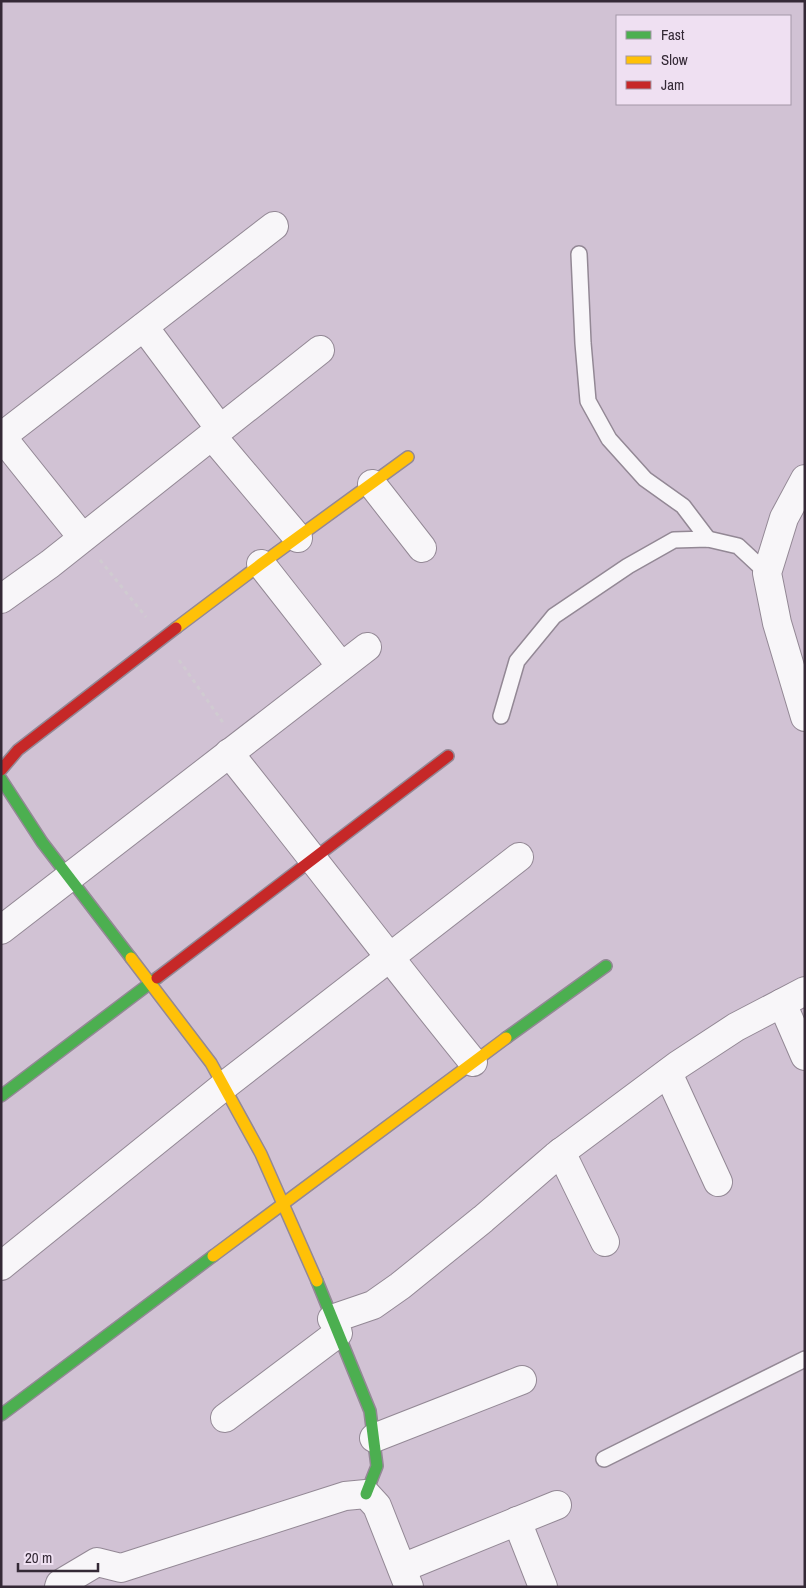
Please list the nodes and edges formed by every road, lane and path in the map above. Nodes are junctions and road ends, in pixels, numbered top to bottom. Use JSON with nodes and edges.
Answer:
{"nodes":[{"id":1,"x":274,"y":226,"type":"dead end"},
{"id":2,"x":579,"y":254,"type":"dead end"},
{"id":3,"x":144,"y":327,"type":"junction"},
{"id":4,"x":320,"y":350,"type":"dead end"},
{"id":5,"x":216,"y":433,"type":"junction"},
{"id":6,"x":2,"y":437,"type":"edge"},
{"id":7,"x":408,"y":457,"type":"dead end"},
{"id":8,"x":805,"y":479,"type":"edge"},
{"id":9,"x":372,"y":484,"type":"junction"},
{"id":10,"x":82,"y":537,"type":"junction"},
{"id":11,"x":298,"y":538,"type":"junction"},
{"id":12,"x":708,"y":539,"type":"junction"},
{"id":13,"x":422,"y":548,"type":"dead end"},
{"id":14,"x":261,"y":564,"type":"junction"},
{"id":15,"x":767,"y":573,"type":"junction"},
{"id":16,"x":1,"y":600,"type":"edge"},
{"id":17,"x":367,"y":647,"type":"dead end"},
{"id":18,"x":341,"y":666,"type":"junction"},
{"id":19,"x":501,"y":716,"type":"dead end"},
{"id":20,"x":805,"y":717,"type":"edge"},
{"id":21,"x":229,"y":753,"type":"junction"},
{"id":22,"x":448,"y":756,"type":"dead end"},
{"id":23,"x":1,"y":770,"type":"edge"},
{"id":24,"x":1,"y":779,"type":"edge"},
{"id":25,"x":313,"y":857,"type":"junction"},
{"id":26,"x":520,"y":857,"type":"dead end"},
{"id":27,"x":69,"y":877,"type":"junction"},
{"id":28,"x":1,"y":930,"type":"edge"},
{"id":29,"x":390,"y":959,"type":"junction"},
{"id":30,"x":606,"y":966,"type":"dead end"},
{"id":31,"x":150,"y":984,"type":"junction"},
{"id":32,"x":793,"y":997,"type":"edge"},
{"id":33,"x":805,"y":1056,"type":"edge"},
{"id":34,"x":472,"y":1062,"type":"junction"},
{"id":35,"x":668,"y":1073,"type":"junction"},
{"id":36,"x":224,"y":1086,"type":"junction"},
{"id":37,"x":1,"y":1096,"type":"edge"},
{"id":38,"x":562,"y":1152,"type":"junction"},
{"id":39,"x":718,"y":1182,"type":"dead end"},
{"id":40,"x":284,"y":1204,"type":"junction"},
{"id":41,"x":605,"y":1242,"type":"dead end"},
{"id":42,"x":1,"y":1266,"type":"edge"},
{"id":43,"x":335,"y":1326,"type":"junction"},
{"id":44,"x":805,"y":1359,"type":"edge"},
{"id":45,"x":522,"y":1380,"type":"dead end"},
{"id":46,"x":1,"y":1415,"type":"edge"},
{"id":47,"x":225,"y":1418,"type":"dead end"},
{"id":48,"x":374,"y":1438,"type":"junction"},
{"id":49,"x":604,"y":1459,"type":"dead end"},
{"id":50,"x":366,"y":1494,"type":"junction"},
{"id":51,"x":557,"y":1505,"type":"dead end"},
{"id":52,"x":517,"y":1521,"type":"junction"},
{"id":53,"x":117,"y":1577,"type":"edge"},
{"id":54,"x":405,"y":1577,"type":"edge"},
{"id":55,"x":59,"y":1587,"type":"edge"},
{"id":56,"x":543,"y":1587,"type":"edge"}],
"edges":[{"from":1,"to":3,"type":"street"},
{"from":2,"to":12,"type":"lane"},
{"from":3,"to":5,"type":"street"},
{"from":3,"to":6,"type":"street"},
{"from":4,"to":5,"type":"street"},
{"from":5,"to":10,"type":"street"},
{"from":5,"to":11,"type":"street"},
{"from":6,"to":10,"type":"street"},
{"from":7,"to":9,"type":"street"},
{"from":8,"to":15,"type":"street"},
{"from":9,"to":11,"type":"street"},
{"from":9,"to":13,"type":"street"},
{"from":10,"to":16,"type":"street"},
{"from":11,"to":14,"type":"street"},
{"from":12,"to":15,"type":"lane"},
{"from":12,"to":19,"type":"lane"},
{"from":14,"to":18,"type":"street"},
{"from":14,"to":23,"type":"street"},
{"from":15,"to":20,"type":"street"},
{"from":17,"to":18,"type":"street"},
{"from":18,"to":21,"type":"street"},
{"from":21,"to":25,"type":"street"},
{"from":21,"to":27,"type":"street"},
{"from":22,"to":25,"type":"street"},
{"from":24,"to":27,"type":"street"},
{"from":25,"to":29,"type":"street"},
{"from":25,"to":31,"type":"street"},
{"from":26,"to":29,"type":"street"},
{"from":27,"to":28,"type":"street"},
{"from":27,"to":31,"type":"street"},
{"from":29,"to":34,"type":"street"},
{"from":29,"to":36,"type":"street"},
{"from":30,"to":34,"type":"street"},
{"from":31,"to":36,"type":"street"},
{"from":31,"to":37,"type":"street"},
{"from":32,"to":33,"type":"street"},
{"from":32,"to":35,"type":"street"},
{"from":34,"to":40,"type":"street"},
{"from":35,"to":38,"type":"street"},
{"from":35,"to":39,"type":"street"},
{"from":36,"to":40,"type":"street"},
{"from":36,"to":42,"type":"street"},
{"from":38,"to":41,"type":"street"},
{"from":38,"to":43,"type":"street"},
{"from":40,"to":43,"type":"street"},
{"from":40,"to":46,"type":"street"},
{"from":43,"to":47,"type":"street"},
{"from":43,"to":48,"type":"street"},
{"from":44,"to":49,"type":"lane"},
{"from":45,"to":48,"type":"street"},
{"from":48,"to":50,"type":"street"},
{"from":50,"to":53,"type":"street"},
{"from":50,"to":54,"type":"street"},
{"from":51,"to":52,"type":"street"},
{"from":52,"to":54,"type":"street"},
{"from":52,"to":56,"type":"street"},
{"from":53,"to":55,"type":"street"}]}
